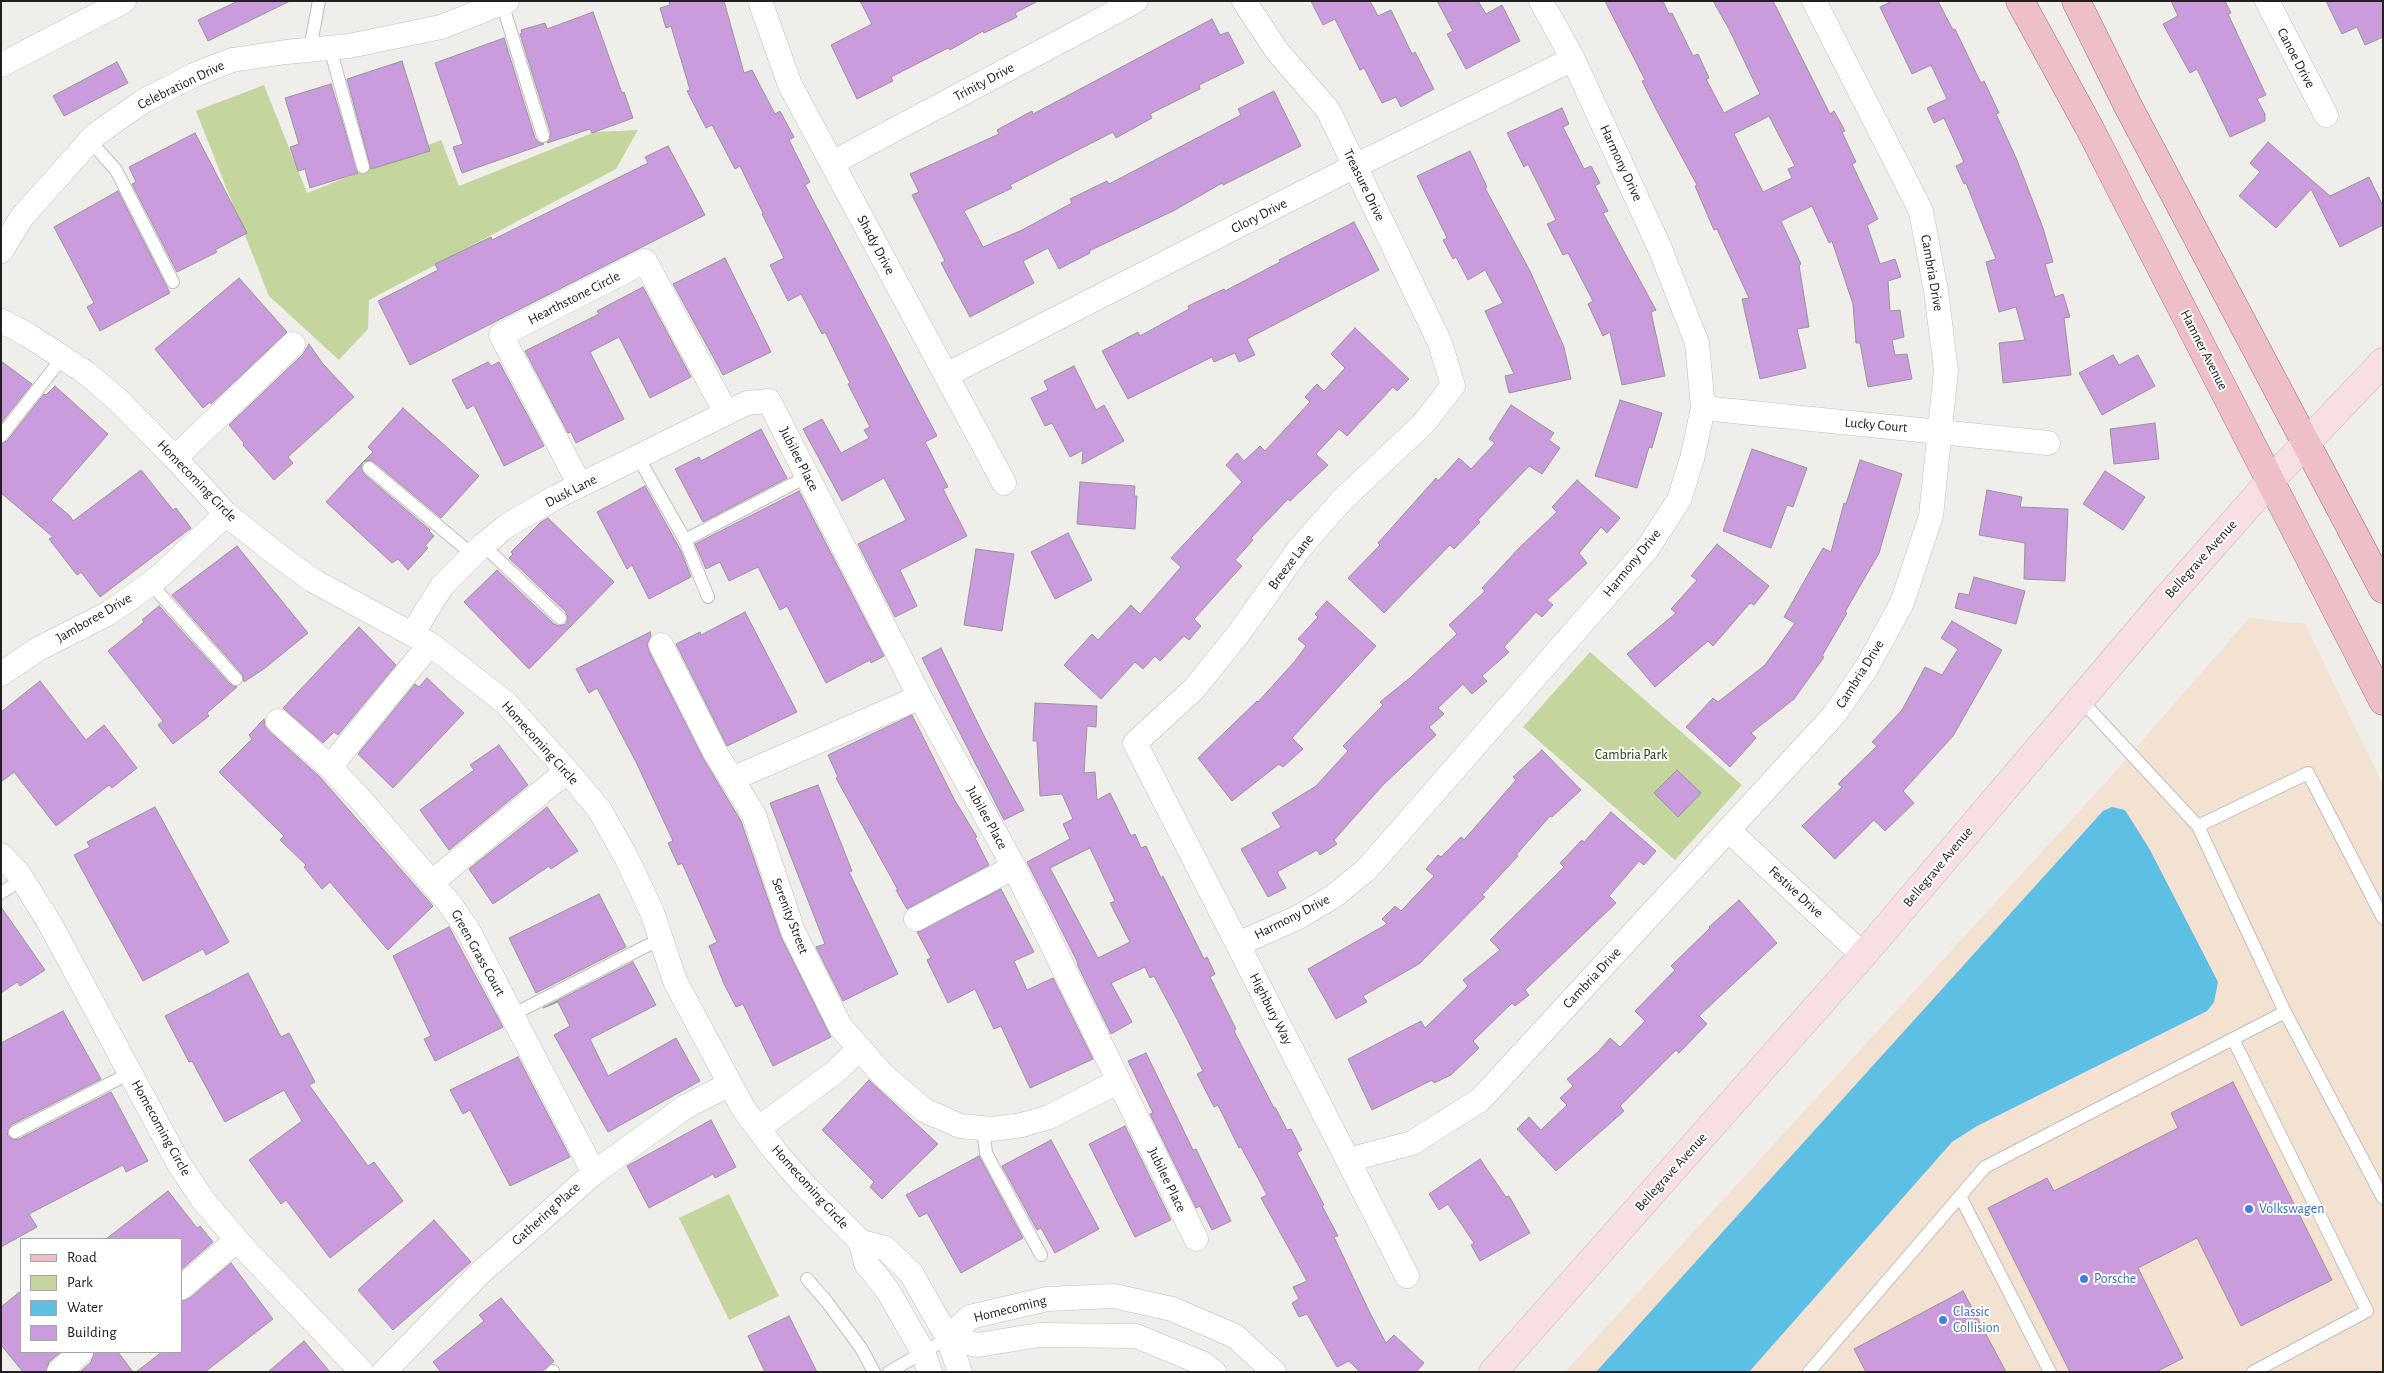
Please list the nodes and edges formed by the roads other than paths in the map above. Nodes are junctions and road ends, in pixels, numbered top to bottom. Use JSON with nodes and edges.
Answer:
{"nodes":[{"id":1,"x":124,"y":1,"type":"edge"},
{"id":2,"x":319,"y":1,"type":"edge"},
{"id":3,"x":760,"y":1,"type":"edge"},
{"id":4,"x":1136,"y":1,"type":"edge"},
{"id":5,"x":1244,"y":1,"type":"edge"},
{"id":6,"x":1541,"y":1,"type":"edge"},
{"id":7,"x":1814,"y":1,"type":"edge"},
{"id":8,"x":2020,"y":1,"type":"edge"},
{"id":9,"x":2076,"y":1,"type":"edge"},
{"id":10,"x":2267,"y":1,"type":"edge"},
{"id":11,"x":504,"y":2,"type":"edge"},
{"id":12,"x":320,"y":48,"type":"junction"},
{"id":13,"x":1573,"y":59,"type":"junction"},
{"id":14,"x":1,"y":64,"type":"edge"},
{"id":15,"x":2326,"y":115,"type":"dead end"},
{"id":16,"x":543,"y":136,"type":"dead end"},
{"id":17,"x":90,"y":141,"type":"junction"},
{"id":18,"x":832,"y":163,"type":"junction"},
{"id":19,"x":1355,"y":166,"type":"junction"},
{"id":20,"x":363,"y":167,"type":"dead end"},
{"id":21,"x":1,"y":251,"type":"edge"},
{"id":22,"x":173,"y":282,"type":"dead end"},
{"id":23,"x":1,"y":321,"type":"edge"},
{"id":24,"x":293,"y":344,"type":"dead end"},
{"id":25,"x":63,"y":357,"type":"junction"},
{"id":26,"x":2383,"y":362,"type":"edge"},
{"id":27,"x":946,"y":375,"type":"junction"},
{"id":28,"x":1453,"y":386,"type":"joint"},
{"id":29,"x":769,"y":401,"type":"joint"},
{"id":30,"x":1703,"y":408,"type":"junction"},
{"id":31,"x":726,"y":413,"type":"junction"},
{"id":32,"x":1940,"y":431,"type":"junction"},
{"id":33,"x":1,"y":436,"type":"edge"},
{"id":34,"x":2307,"y":442,"type":"junction"},
{"id":35,"x":2048,"y":443,"type":"dead end"},
{"id":36,"x":638,"y":457,"type":"junction"},
{"id":37,"x":175,"y":458,"type":"junction"},
{"id":38,"x":369,"y":468,"type":"dead end"},
{"id":39,"x":808,"y":476,"type":"junction"},
{"id":40,"x":2271,"y":480,"type":"junction"},
{"id":41,"x":1004,"y":483,"type":"dead end"},
{"id":42,"x":580,"y":485,"type":"junction"},
{"id":43,"x":226,"y":514,"type":"junction"},
{"id":44,"x":685,"y":540,"type":"junction"},
{"id":45,"x":478,"y":550,"type":"junction"},
{"id":46,"x":150,"y":583,"type":"junction"},
{"id":47,"x":2383,"y":589,"type":"edge"},
{"id":48,"x":708,"y":596,"type":"dead end"},
{"id":49,"x":560,"y":618,"type":"dead end"},
{"id":50,"x":421,"y":639,"type":"junction"},
{"id":51,"x":660,"y":645,"type":"dead end"},
{"id":52,"x":1,"y":674,"type":"edge"},
{"id":53,"x":236,"y":679,"type":"dead end"},
{"id":54,"x":920,"y":697,"type":"junction"},
{"id":55,"x":2080,"y":699,"type":"junction"},
{"id":56,"x":2383,"y":702,"type":"edge"},
{"id":57,"x":278,"y":721,"type":"dead end"},
{"id":58,"x":1135,"y":743,"type":"joint"},
{"id":59,"x":330,"y":767,"type":"junction"},
{"id":60,"x":567,"y":771,"type":"junction"},
{"id":61,"x":732,"y":779,"type":"junction"},
{"id":62,"x":2198,"y":826,"type":"junction"},
{"id":63,"x":1728,"y":830,"type":"junction"},
{"id":64,"x":1,"y":855,"type":"edge"},
{"id":65,"x":1014,"y":867,"type":"junction"},
{"id":66,"x":22,"y":878,"type":"junction"},
{"id":67,"x":432,"y":882,"type":"junction"},
{"id":68,"x":1,"y":893,"type":"edge"},
{"id":69,"x":2383,"y":918,"type":"edge"},
{"id":70,"x":916,"y":919,"type":"dead end"},
{"id":71,"x":662,"y":938,"type":"junction"},
{"id":72,"x":1238,"y":944,"type":"junction"},
{"id":73,"x":1863,"y":955,"type":"junction"},
{"id":74,"x":2285,"y":1012,"type":"junction"},
{"id":75,"x":512,"y":1015,"type":"junction"},
{"id":76,"x":2233,"y":1039,"type":"junction"},
{"id":77,"x":860,"y":1048,"type":"junction"},
{"id":78,"x":130,"y":1073,"type":"junction"},
{"id":79,"x":1119,"y":1081,"type":"junction"},
{"id":80,"x":730,"y":1084,"type":"junction"},
{"id":81,"x":759,"y":1128,"type":"junction"},
{"id":82,"x":983,"y":1128,"type":"junction"},
{"id":83,"x":15,"y":1132,"type":"dead end"},
{"id":84,"x":1348,"y":1160,"type":"junction"},
{"id":85,"x":594,"y":1173,"type":"junction"},
{"id":86,"x":1960,"y":1196,"type":"junction"},
{"id":87,"x":2383,"y":1198,"type":"edge"},
{"id":88,"x":1196,"y":1238,"type":"dead end"},
{"id":89,"x":237,"y":1240,"type":"junction"},
{"id":90,"x":861,"y":1242,"type":"junction"},
{"id":91,"x":1041,"y":1255,"type":"dead end"},
{"id":92,"x":1407,"y":1276,"type":"dead end"},
{"id":93,"x":807,"y":1279,"type":"dead end"},
{"id":94,"x":182,"y":1287,"type":"edge"},
{"id":95,"x":1150,"y":1304,"type":"junction"},
{"id":96,"x":948,"y":1338,"type":"junction"},
{"id":97,"x":1140,"y":1338,"type":"junction"},
{"id":98,"x":80,"y":1353,"type":"edge"},
{"id":99,"x":927,"y":1362,"type":"edge"},
{"id":100,"x":58,"y":1372,"type":"edge"},
{"id":101,"x":362,"y":1372,"type":"edge"},
{"id":102,"x":384,"y":1372,"type":"edge"},
{"id":103,"x":874,"y":1372,"type":"edge"},
{"id":104,"x":889,"y":1372,"type":"edge"},
{"id":105,"x":960,"y":1372,"type":"edge"},
{"id":106,"x":1214,"y":1372,"type":"edge"},
{"id":107,"x":1274,"y":1372,"type":"edge"},
{"id":108,"x":1493,"y":1372,"type":"edge"},
{"id":109,"x":1809,"y":1372,"type":"edge"},
{"id":110,"x":2050,"y":1372,"type":"edge"},
{"id":111,"x":2253,"y":1372,"type":"edge"}],
"edges":[{"from":1,"to":14,"type":"street"},
{"from":2,"to":12,"type":"lane"},
{"from":3,"to":18,"type":"street","name":"Shady Drive"},
{"from":4,"to":18,"type":"street","name":"Trinity Drive"},
{"from":5,"to":19,"type":"street","name":"Treasure Drive"},
{"from":6,"to":13,"type":"street","name":"Harmony Drive"},
{"from":7,"to":32,"type":"street","name":"Cambria Drive"},
{"from":8,"to":40,"type":"main road","name":"Hamner Avenue"},
{"from":9,"to":34,"type":"main road"},
{"from":10,"to":15,"type":"street","name":"Canoe Drive"},
{"from":11,"to":12,"type":"street","name":"Celebration Drive"},
{"from":11,"to":16,"type":"lane"},
{"from":12,"to":17,"type":"street","name":"Celebration Drive"},
{"from":12,"to":20,"type":"lane"},
{"from":13,"to":19,"type":"street","name":"Glory Drive"},
{"from":13,"to":30,"type":"street","name":"Harmony Drive"},
{"from":17,"to":21,"type":"street","name":"Celebration Drive"},
{"from":17,"to":22,"type":"lane"},
{"from":18,"to":27,"type":"street","name":"Shady Drive"},
{"from":19,"to":27,"type":"street","name":"Glory Drive"},
{"from":19,"to":28,"type":"street","name":"Treasure Drive"},
{"from":23,"to":25,"type":"street","name":"Homecoming Circle"},
{"from":24,"to":37,"type":"street"},
{"from":25,"to":33,"type":"lane"},
{"from":25,"to":37,"type":"street","name":"Homecoming Circle"},
{"from":26,"to":34,"type":"main road","name":"Bellegrave Avenue"},
{"from":27,"to":41,"type":"street","name":"Shady Drive"},
{"from":28,"to":58,"type":"street","name":"Breeze Lane"},
{"from":29,"to":31,"type":"street","name":"Dusk Lane"},
{"from":29,"to":39,"type":"street","name":"Jubilee Place"},
{"from":30,"to":32,"type":"street","name":"Lucky Court"},
{"from":30,"to":72,"type":"street","name":"Harmony Drive"},
{"from":31,"to":36,"type":"street","name":"Dusk Lane"},
{"from":31,"to":42,"type":"street","name":"Hearthstone Circle"},
{"from":32,"to":35,"type":"street","name":"Lucky Court"},
{"from":32,"to":63,"type":"street","name":"Cambria Drive"},
{"from":34,"to":40,"type":"main road","name":"Bellegrave Avenue"},
{"from":34,"to":47,"type":"main road"},
{"from":36,"to":42,"type":"street","name":"Dusk Lane"},
{"from":36,"to":44,"type":"lane"},
{"from":37,"to":43,"type":"street","name":"Homecoming Circle"},
{"from":38,"to":45,"type":"lane"},
{"from":39,"to":44,"type":"lane"},
{"from":39,"to":54,"type":"street","name":"Jubilee Place"},
{"from":40,"to":55,"type":"main road","name":"Bellegrave Avenue"},
{"from":40,"to":56,"type":"main road","name":"Hamner Avenue"},
{"from":42,"to":45,"type":"street","name":"Dusk Lane"},
{"from":43,"to":46,"type":"street","name":"Jamboree Drive"},
{"from":43,"to":50,"type":"street","name":"Homecoming Circle"},
{"from":44,"to":48,"type":"lane"},
{"from":45,"to":49,"type":"lane"},
{"from":45,"to":50,"type":"street","name":"Dusk Lane"},
{"from":46,"to":52,"type":"street","name":"Jamboree Drive"},
{"from":46,"to":53,"type":"lane"},
{"from":50,"to":59,"type":"street","name":"Dusk Lane"},
{"from":50,"to":60,"type":"street","name":"Homecoming Circle"},
{"from":51,"to":61,"type":"street","name":"Serenity Street"},
{"from":54,"to":61,"type":"street"},
{"from":54,"to":65,"type":"street","name":"Jubilee Place"},
{"from":55,"to":62,"type":"lane"},
{"from":55,"to":73,"type":"main road","name":"Bellegrave Avenue"},
{"from":57,"to":59,"type":"street","name":"Green Grass Court"},
{"from":58,"to":72,"type":"street","name":"Highbury Way"},
{"from":59,"to":67,"type":"street","name":"Green Grass Court"},
{"from":60,"to":67,"type":"street"},
{"from":60,"to":71,"type":"street","name":"Homecoming Circle"},
{"from":61,"to":77,"type":"street","name":"Serenity Street"},
{"from":62,"to":69,"type":"lane"},
{"from":62,"to":74,"type":"lane"},
{"from":63,"to":73,"type":"street","name":"Festive Drive"},
{"from":63,"to":84,"type":"street","name":"Cambria Drive"},
{"from":64,"to":66,"type":"street","name":"Homecoming Circle"},
{"from":65,"to":70,"type":"street"},
{"from":65,"to":79,"type":"street","name":"Jubilee Place"},
{"from":66,"to":68,"type":"lane"},
{"from":66,"to":78,"type":"street","name":"Homecoming Circle"},
{"from":67,"to":75,"type":"street","name":"Green Grass Court"},
{"from":71,"to":75,"type":"lane"},
{"from":71,"to":80,"type":"street","name":"Homecoming Circle"},
{"from":72,"to":84,"type":"street","name":"Highbury Way"},
{"from":73,"to":108,"type":"main road","name":"Bellegrave Avenue"},
{"from":74,"to":76,"type":"lane"},
{"from":74,"to":87,"type":"lane"},
{"from":75,"to":85,"type":"street","name":"Green Grass Court"},
{"from":76,"to":86,"type":"lane"},
{"from":76,"to":111,"type":"lane"},
{"from":77,"to":81,"type":"street"},
{"from":77,"to":82,"type":"street","name":"Serenity Street"},
{"from":78,"to":83,"type":"lane"},
{"from":78,"to":89,"type":"street","name":"Homecoming Circle"},
{"from":79,"to":82,"type":"street","name":"Serenity Street"},
{"from":79,"to":88,"type":"street","name":"Jubilee Place"},
{"from":80,"to":81,"type":"street","name":"Homecoming Circle"},
{"from":80,"to":85,"type":"street","name":"Gathering Place"},
{"from":81,"to":90,"type":"street","name":"Homecoming Circle"},
{"from":82,"to":91,"type":"lane"},
{"from":84,"to":92,"type":"street","name":"Highbury Way"},
{"from":85,"to":102,"type":"street","name":"Gathering Place"},
{"from":86,"to":109,"type":"lane"},
{"from":86,"to":110,"type":"lane"},
{"from":89,"to":94,"type":"street"},
{"from":89,"to":101,"type":"street","name":"Homecoming Circle"},
{"from":90,"to":96,"type":"street"},
{"from":90,"to":99,"type":"street","name":"Homecoming Circle"},
{"from":93,"to":103,"type":"lane"},
{"from":95,"to":96,"type":"street","name":"Homecoming"},
{"from":95,"to":97,"type":"street"},
{"from":95,"to":107,"type":"street","name":"Homecoming"},
{"from":96,"to":97,"type":"street","name":"Homecoming"},
{"from":96,"to":99,"type":"lane"},
{"from":96,"to":105,"type":"street"},
{"from":97,"to":106,"type":"street","name":"Homecoming"},
{"from":98,"to":100,"type":"street"},
{"from":99,"to":104,"type":"lane"}]}
